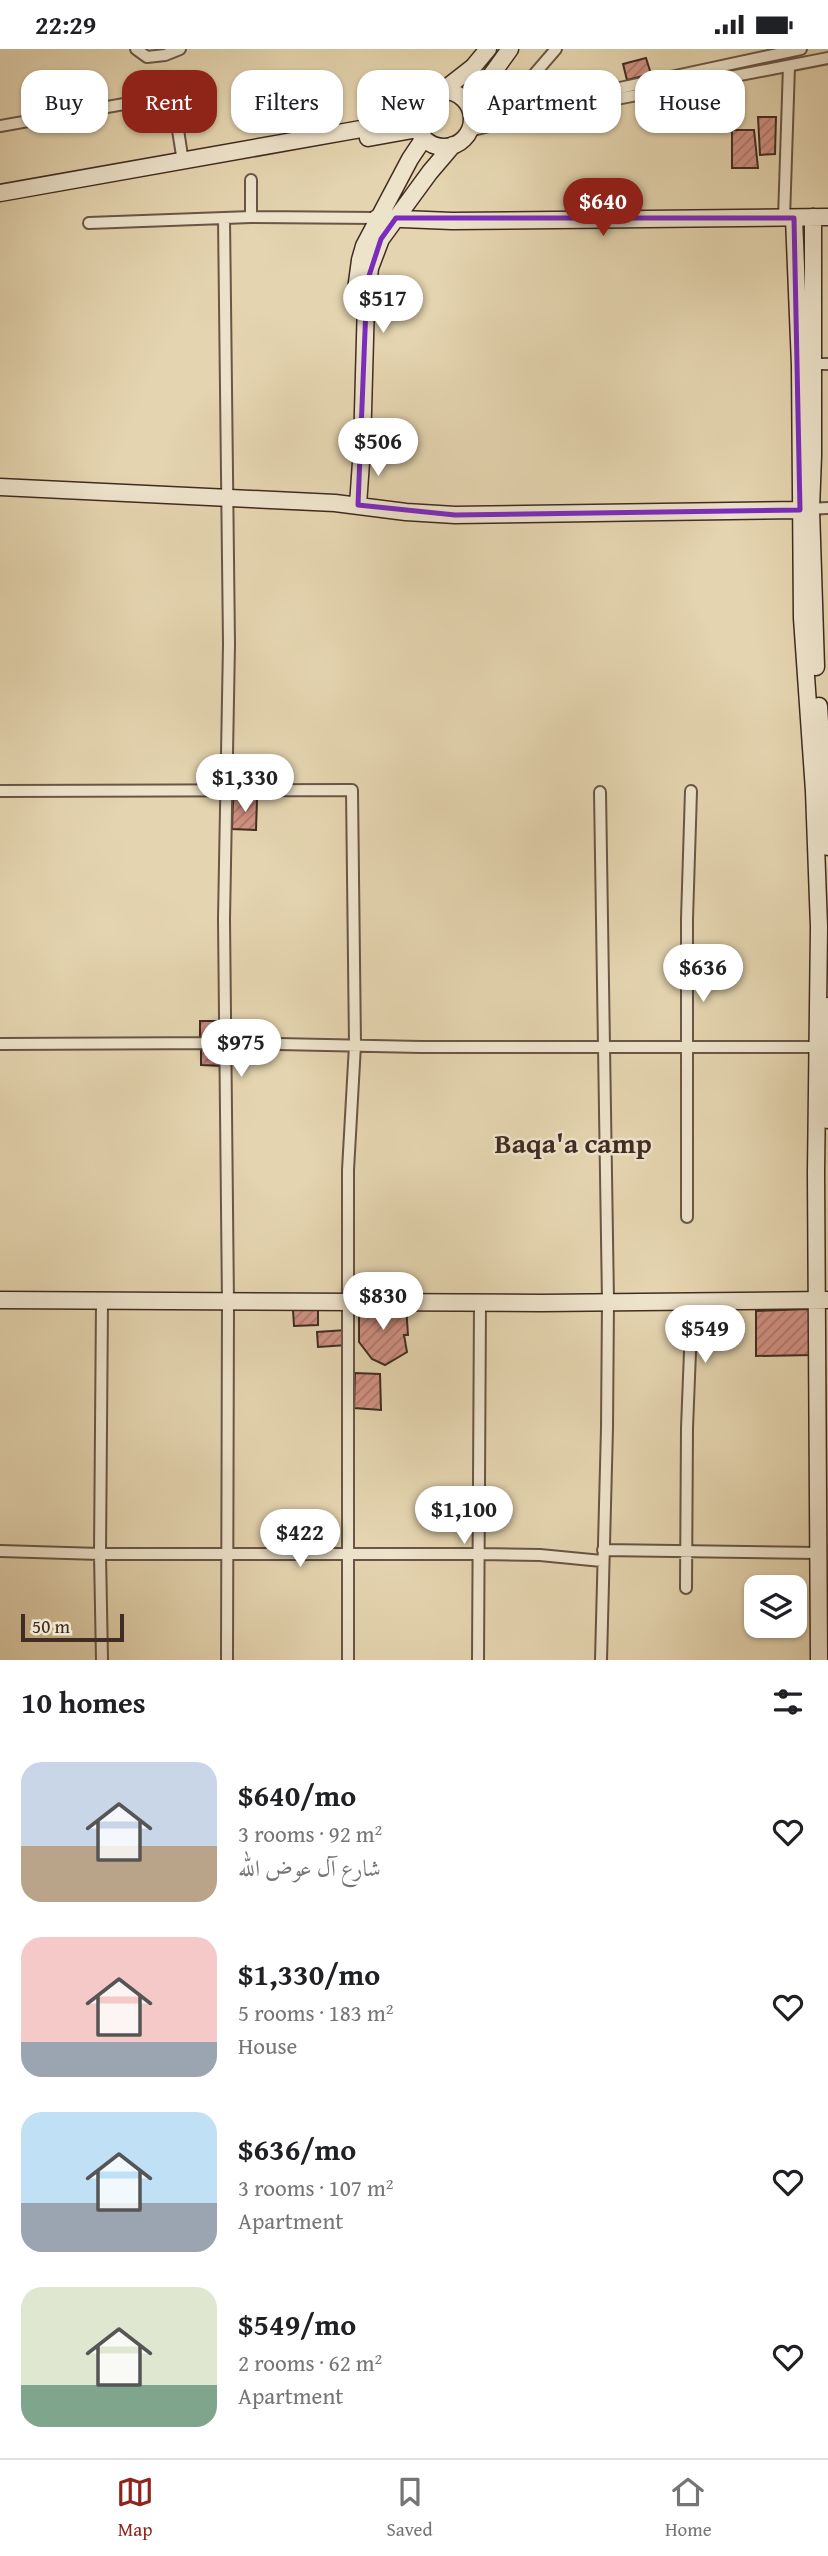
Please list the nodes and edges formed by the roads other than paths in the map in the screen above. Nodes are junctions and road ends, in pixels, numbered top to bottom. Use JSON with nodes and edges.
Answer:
{"nodes":[{"id":1,"x":136,"y":49,"type":"edge"},
{"id":2,"x":180,"y":49,"type":"edge"},
{"id":3,"x":488,"y":49,"type":"edge"},
{"id":4,"x":510,"y":49,"type":"edge"},
{"id":5,"x":555,"y":49,"type":"edge"},
{"id":6,"x":801,"y":49,"type":"edge"},
{"id":7,"x":828,"y":58,"type":"edge"},
{"id":8,"x":789,"y":66,"type":"junction"},
{"id":9,"x":495,"y":70,"type":"edge"},
{"id":10,"x":538,"y":70,"type":"edge"},
{"id":11,"x":449,"y":86,"type":"edge"},
{"id":12,"x":621,"y":90,"type":"edge"},
{"id":13,"x":449,"y":93,"type":"edge"},
{"id":14,"x":621,"y":96,"type":"edge"},
{"id":15,"x":463,"y":103,"type":"edge"},
{"id":16,"x":0,"y":126,"type":"edge"},
{"id":17,"x":357,"y":129,"type":"edge"},
{"id":18,"x":421,"y":133,"type":"junction"},
{"id":19,"x":467,"y":133,"type":"edge"},
{"id":20,"x":453,"y":145,"type":"junction"},
{"id":21,"x":183,"y":162,"type":"junction"},
{"id":22,"x":251,"y":180,"type":"dead end"},
{"id":23,"x":0,"y":194,"type":"edge"},
{"id":24,"x":0,"y":203,"type":"edge"},
{"id":25,"x":251,"y":216,"type":"junction"},
{"id":26,"x":820,"y":217,"type":"edge"},
{"id":27,"x":224,"y":218,"type":"junction"},
{"id":28,"x":377,"y":218,"type":"junction"},
{"id":29,"x":396,"y":218,"type":"junction"},
{"id":30,"x":789,"y":218,"type":"junction"},
{"id":31,"x":89,"y":223,"type":"dead end"},
{"id":32,"x":820,"y":364,"type":"edge"},
{"id":33,"x":0,"y":487,"type":"edge"},
{"id":34,"x":226,"y":499,"type":"junction"},
{"id":35,"x":354,"y":505,"type":"junction"},
{"id":36,"x":828,"y":508,"type":"edge"},
{"id":37,"x":805,"y":509,"type":"junction"},
{"id":38,"x":225,"y":790,"type":"junction"},
{"id":39,"x":0,"y":791,"type":"edge"},
{"id":40,"x":691,"y":791,"type":"dead end"},
{"id":41,"x":600,"y":792,"type":"dead end"},
{"id":42,"x":827,"y":793,"type":"edge"},
{"id":43,"x":828,"y":847,"type":"edge"},
{"id":44,"x":828,"y":1006,"type":"edge"},
{"id":45,"x":226,"y":1043,"type":"junction"},
{"id":46,"x":0,"y":1044,"type":"edge"},
{"id":47,"x":355,"y":1045,"type":"junction"},
{"id":48,"x":687,"y":1045,"type":"junction"},
{"id":49,"x":603,"y":1047,"type":"junction"},
{"id":50,"x":824,"y":1047,"type":"edge"},
{"id":51,"x":828,"y":1120,"type":"edge"},
{"id":52,"x":687,"y":1217,"type":"dead end"},
{"id":53,"x":0,"y":1300,"type":"edge"},
{"id":54,"x":823,"y":1300,"type":"edge"},
{"id":55,"x":102,"y":1301,"type":"junction"},
{"id":56,"x":608,"y":1301,"type":"junction"},
{"id":57,"x":692,"y":1301,"type":"junction"},
{"id":58,"x":228,"y":1303,"type":"junction"},
{"id":59,"x":349,"y":1303,"type":"junction"},
{"id":60,"x":480,"y":1303,"type":"junction"},
{"id":61,"x":0,"y":1551,"type":"edge"},
{"id":62,"x":685,"y":1551,"type":"junction"},
{"id":63,"x":347,"y":1552,"type":"junction"},
{"id":64,"x":818,"y":1553,"type":"junction"},
{"id":65,"x":100,"y":1554,"type":"junction"},
{"id":66,"x":227,"y":1554,"type":"junction"},
{"id":67,"x":480,"y":1554,"type":"junction"},
{"id":68,"x":603,"y":1556,"type":"junction"},
{"id":69,"x":686,"y":1588,"type":"dead end"},
{"id":70,"x":102,"y":1660,"type":"edge"},
{"id":71,"x":227,"y":1660,"type":"edge"},
{"id":72,"x":348,"y":1660,"type":"edge"},
{"id":73,"x":478,"y":1660,"type":"edge"},
{"id":74,"x":601,"y":1660,"type":"edge"},
{"id":75,"x":819,"y":1660,"type":"edge"}],
"edges":[{"from":1,"to":2,"type":"street"},
{"from":3,"to":11,"type":"street"},
{"from":4,"to":9,"type":"street"},
{"from":5,"to":10,"type":"street"},
{"from":6,"to":12,"type":"street"},
{"from":7,"to":8,"type":"street"},
{"from":8,"to":14,"type":"street"},
{"from":8,"to":30,"type":"street"},
{"from":13,"to":15,"type":"street"},
{"from":16,"to":21,"type":"street"},
{"from":17,"to":21,"type":"street"},
{"from":18,"to":20,"type":"street"},
{"from":18,"to":24,"type":"street"},
{"from":18,"to":28,"type":"street"},
{"from":19,"to":20,"type":"street"},
{"from":20,"to":29,"type":"street"},
{"from":21,"to":23,"type":"street"},
{"from":22,"to":25,"type":"street"},
{"from":25,"to":27,"type":"street"},
{"from":25,"to":28,"type":"street"},
{"from":26,"to":30,"type":"street"},
{"from":26,"to":32,"type":"street"},
{"from":27,"to":31,"type":"street"},
{"from":27,"to":34,"type":"street"},
{"from":28,"to":29,"type":"street"},
{"from":28,"to":35,"type":"street"},
{"from":29,"to":30,"type":"street"},
{"from":29,"to":35,"type":"street"},
{"from":30,"to":37,"type":"street"},
{"from":32,"to":37,"type":"street"},
{"from":33,"to":34,"type":"street"},
{"from":34,"to":35,"type":"street"},
{"from":34,"to":38,"type":"street"},
{"from":35,"to":37,"type":"street"},
{"from":36,"to":37,"type":"street"},
{"from":37,"to":42,"type":"street"},
{"from":37,"to":50,"type":"street"},
{"from":38,"to":39,"type":"street"},
{"from":38,"to":45,"type":"street"},
{"from":38,"to":47,"type":"street"},
{"from":40,"to":48,"type":"street"},
{"from":41,"to":49,"type":"street"},
{"from":42,"to":43,"type":"street"},
{"from":44,"to":50,"type":"street"},
{"from":45,"to":46,"type":"street"},
{"from":45,"to":47,"type":"street"},
{"from":45,"to":58,"type":"street"},
{"from":47,"to":49,"type":"street"},
{"from":47,"to":59,"type":"street"},
{"from":48,"to":49,"type":"street"},
{"from":48,"to":50,"type":"street"},
{"from":48,"to":52,"type":"street"},
{"from":49,"to":56,"type":"street"},
{"from":50,"to":51,"type":"street"},
{"from":50,"to":54,"type":"street"},
{"from":53,"to":55,"type":"street"},
{"from":54,"to":57,"type":"street"},
{"from":54,"to":64,"type":"street"},
{"from":55,"to":58,"type":"street"},
{"from":55,"to":65,"type":"street"},
{"from":56,"to":57,"type":"street"},
{"from":56,"to":60,"type":"street"},
{"from":56,"to":68,"type":"street"},
{"from":57,"to":62,"type":"street"},
{"from":58,"to":59,"type":"street"},
{"from":58,"to":66,"type":"street"},
{"from":59,"to":60,"type":"street"},
{"from":59,"to":63,"type":"street"},
{"from":60,"to":67,"type":"street"},
{"from":61,"to":65,"type":"street"},
{"from":62,"to":64,"type":"street"},
{"from":62,"to":68,"type":"street"},
{"from":62,"to":69,"type":"street"},
{"from":63,"to":66,"type":"street"},
{"from":63,"to":67,"type":"street"},
{"from":63,"to":72,"type":"street"},
{"from":64,"to":75,"type":"street"},
{"from":65,"to":66,"type":"street"},
{"from":65,"to":70,"type":"street"},
{"from":66,"to":71,"type":"street"},
{"from":67,"to":68,"type":"street"},
{"from":67,"to":73,"type":"street"},
{"from":68,"to":74,"type":"street"}]}
